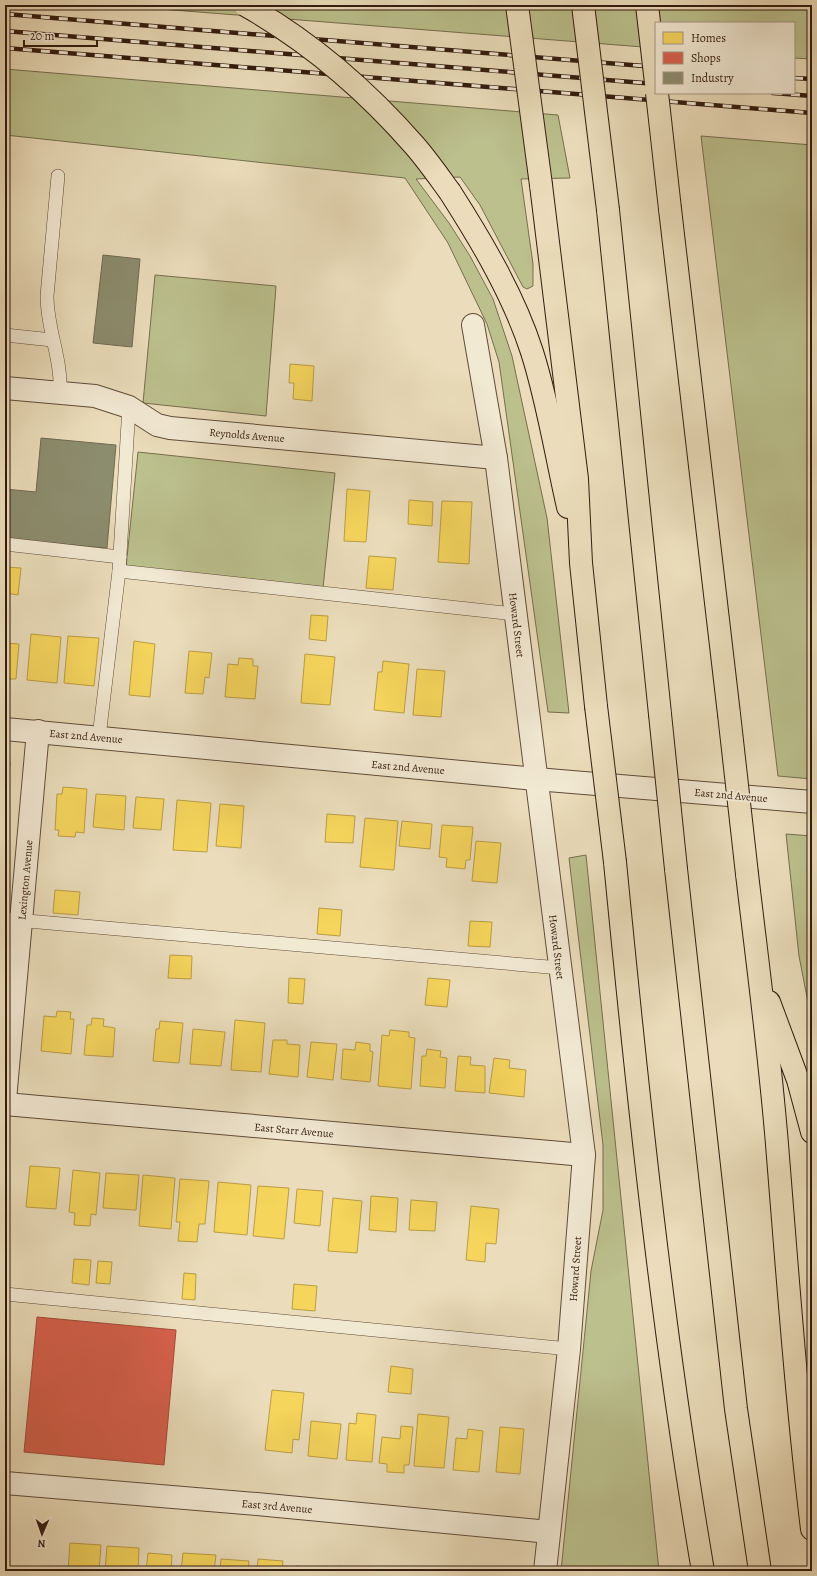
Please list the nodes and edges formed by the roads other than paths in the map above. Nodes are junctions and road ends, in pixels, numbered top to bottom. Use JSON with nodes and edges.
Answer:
{"nodes":[{"id":1,"x":245,"y":5,"type":"edge"},
{"id":2,"x":517,"y":5,"type":"edge"},
{"id":3,"x":583,"y":5,"type":"edge"},
{"id":4,"x":647,"y":5,"type":"edge"},
{"id":5,"x":655,"y":74,"type":"edge"},
{"id":6,"x":657,"y":94,"type":"edge"},
{"id":7,"x":58,"y":176,"type":"dead end"},
{"id":8,"x":473,"y":325,"type":"dead end"},
{"id":9,"x":5,"y":335,"type":"edge"},
{"id":10,"x":52,"y":340,"type":"junction"},
{"id":11,"x":5,"y":388,"type":"edge"},
{"id":12,"x":60,"y":393,"type":"junction"},
{"id":13,"x":129,"y":407,"type":"junction"},
{"id":14,"x":496,"y":458,"type":"junction"},
{"id":15,"x":5,"y":544,"type":"edge"},
{"id":16,"x":120,"y":557,"type":"junction"},
{"id":17,"x":581,"y":563,"type":"junction"},
{"id":18,"x":119,"y":571,"type":"junction"},
{"id":19,"x":515,"y":614,"type":"junction"},
{"id":20,"x":5,"y":729,"type":"edge"},
{"id":21,"x":38,"y":731,"type":"junction"},
{"id":22,"x":99,"y":737,"type":"junction"},
{"id":23,"x":536,"y":779,"type":"junction"},
{"id":24,"x":812,"y":802,"type":"edge"},
{"id":25,"x":13,"y":919,"type":"edge"},
{"id":26,"x":560,"y":968,"type":"junction"},
{"id":27,"x":758,"y":970,"type":"junction"},
{"id":28,"x":5,"y":1100,"type":"edge"},
{"id":29,"x":5,"y":1104,"type":"edge"},
{"id":30,"x":812,"y":1132,"type":"edge"},
{"id":31,"x":584,"y":1155,"type":"junction"},
{"id":32,"x":5,"y":1294,"type":"edge"},
{"id":33,"x":569,"y":1349,"type":"junction"},
{"id":34,"x":686,"y":1475,"type":"junction"},
{"id":35,"x":5,"y":1483,"type":"edge"},
{"id":36,"x":812,"y":1528,"type":"edge"},
{"id":37,"x":549,"y":1532,"type":"junction"},
{"id":38,"x":545,"y":1571,"type":"edge"},
{"id":39,"x":692,"y":1571,"type":"edge"},
{"id":40,"x":702,"y":1571,"type":"edge"},
{"id":41,"x":760,"y":1571,"type":"edge"}],
"edges":[{"from":1,"to":17,"type":"highway","bridge":true},
{"from":2,"to":17,"type":"highway","bridge":true},
{"from":3,"to":41,"type":"highway","bridge":true},
{"from":4,"to":5,"type":"highway","bridge":true},
{"from":6,"to":27,"type":"highway","bridge":true},
{"from":7,"to":10,"type":"lane"},
{"from":8,"to":14,"type":"street","name":"Howard Street"},
{"from":9,"to":10,"type":"lane"},
{"from":10,"to":12,"type":"lane"},
{"from":11,"to":12,"type":"street","name":"Reynolds Avenue"},
{"from":12,"to":13,"type":"street","name":"Reynolds Avenue"},
{"from":13,"to":14,"type":"street","name":"Reynolds Avenue"},
{"from":13,"to":16,"type":"lane"},
{"from":14,"to":19,"type":"street","name":"Howard Street"},
{"from":15,"to":16,"type":"lane"},
{"from":16,"to":18,"type":"lane"},
{"from":17,"to":34,"type":"highway","bridge":true},
{"from":18,"to":19,"type":"lane"},
{"from":18,"to":22,"type":"lane"},
{"from":19,"to":23,"type":"street","name":"Howard Street"},
{"from":20,"to":21,"type":"street","name":"East 2nd Avenue"},
{"from":21,"to":22,"type":"street","name":"East 2nd Avenue"},
{"from":21,"to":25,"type":"street","name":"Lexington Avenue"},
{"from":22,"to":23,"type":"street","name":"East 2nd Avenue"},
{"from":23,"to":24,"type":"street","name":"East 2nd Avenue"},
{"from":23,"to":26,"type":"street","name":"Howard Street"},
{"from":25,"to":26,"type":"lane"},
{"from":25,"to":28,"type":"street","name":"Lexington Avenue"},
{"from":26,"to":31,"type":"street","name":"Howard Street"},
{"from":27,"to":30,"type":"highway"},
{"from":27,"to":36,"type":"highway"},
{"from":29,"to":31,"type":"street","name":"East Starr Avenue"},
{"from":31,"to":33,"type":"street","name":"Howard Street"},
{"from":32,"to":33,"type":"lane"},
{"from":33,"to":37,"type":"street","name":"Howard Street"},
{"from":34,"to":39,"type":"highway"},
{"from":34,"to":40,"type":"highway"},
{"from":35,"to":37,"type":"street","name":"East 3rd Avenue"},
{"from":37,"to":38,"type":"street","name":"Howard Street"}]}
